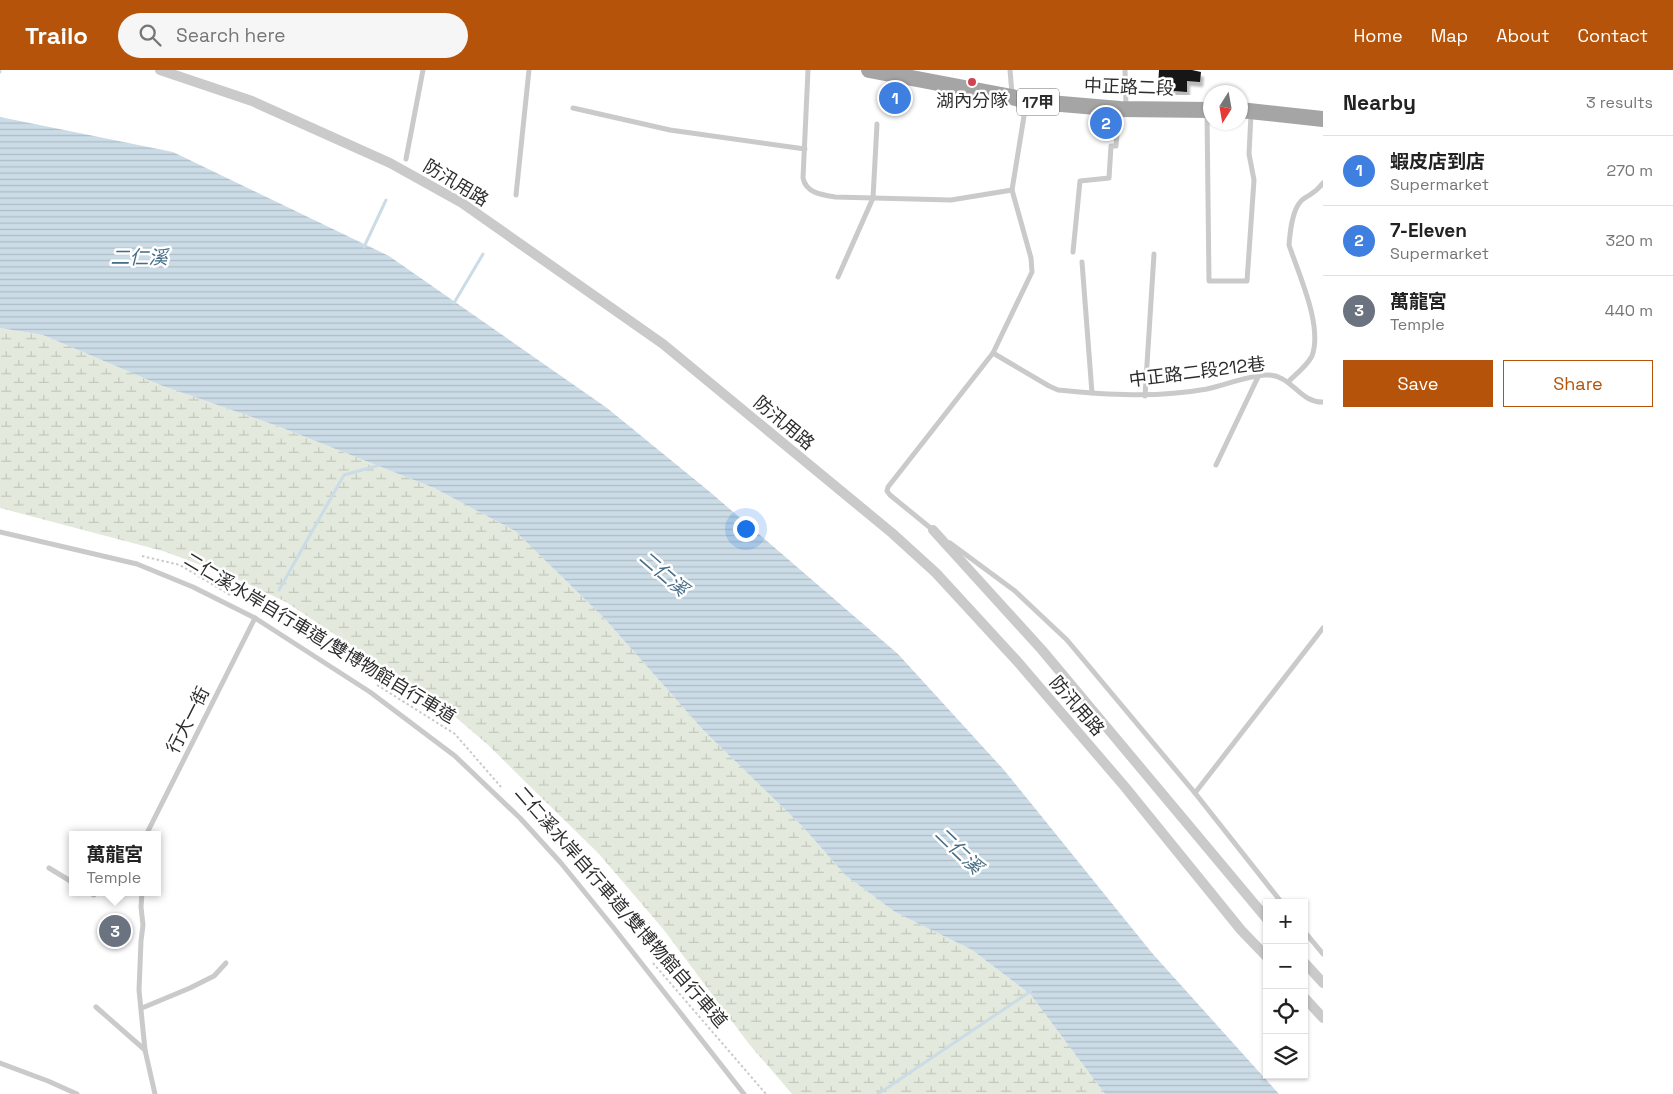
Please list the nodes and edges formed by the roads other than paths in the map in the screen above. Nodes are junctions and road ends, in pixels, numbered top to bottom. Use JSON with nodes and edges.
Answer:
{"nodes":[{"id":1,"x":160,"y":70,"type":"edge"},
{"id":2,"x":423,"y":70,"type":"edge"},
{"id":3,"x":529,"y":70,"type":"edge"},
{"id":4,"x":808,"y":70,"type":"edge"},
{"id":5,"x":869,"y":70,"type":"edge"},
{"id":6,"x":1010,"y":70,"type":"edge"},
{"id":7,"x":1124,"y":70,"type":"edge"},
{"id":8,"x":1019,"y":99,"type":"junction"},
{"id":9,"x":573,"y":108,"type":"dead end"},
{"id":10,"x":1123,"y":109,"type":"junction"},
{"id":11,"x":1203,"y":110,"type":"edge"},
{"id":12,"x":1248,"y":111,"type":"edge"},
{"id":13,"x":1323,"y":119,"type":"edge"},
{"id":14,"x":877,"y":124,"type":"dead end"},
{"id":15,"x":1209,"y":130,"type":"edge"},
{"id":16,"x":1247,"y":130,"type":"edge"},
{"id":17,"x":805,"y":149,"type":"junction"},
{"id":18,"x":406,"y":159,"type":"dead end"},
{"id":19,"x":1323,"y":183,"type":"edge"},
{"id":20,"x":1012,"y":190,"type":"junction"},
{"id":21,"x":516,"y":195,"type":"dead end"},
{"id":22,"x":873,"y":198,"type":"junction"},
{"id":23,"x":1073,"y":252,"type":"dead end"},
{"id":24,"x":1154,"y":254,"type":"dead end"},
{"id":25,"x":1082,"y":262,"type":"dead end"},
{"id":26,"x":838,"y":277,"type":"dead end"},
{"id":27,"x":993,"y":353,"type":"junction"},
{"id":28,"x":1258,"y":377,"type":"junction"},
{"id":29,"x":1288,"y":382,"type":"junction"},
{"id":30,"x":1092,"y":393,"type":"junction"},
{"id":31,"x":1144,"y":396,"type":"junction"},
{"id":32,"x":1323,"y":402,"type":"edge"},
{"id":33,"x":1216,"y":465,"type":"dead end"},
{"id":34,"x":932,"y":530,"type":"junction"},
{"id":35,"x":0,"y":532,"type":"edge"},
{"id":36,"x":255,"y":618,"type":"junction"},
{"id":37,"x":1323,"y":628,"type":"edge"},
{"id":38,"x":1194,"y":793,"type":"junction"},
{"id":39,"x":148,"y":831,"type":"edge"},
{"id":40,"x":49,"y":868,"type":"dead end"},
{"id":41,"x":69,"y":880,"type":"edge"},
{"id":42,"x":142,"y":896,"type":"edge"},
{"id":43,"x":1279,"y":899,"type":"edge"},
{"id":44,"x":1263,"y":914,"type":"edge"},
{"id":45,"x":1308,"y":936,"type":"edge"},
{"id":46,"x":1263,"y":953,"type":"edge"},
{"id":47,"x":1323,"y":954,"type":"edge"},
{"id":48,"x":226,"y":963,"type":"dead end"},
{"id":49,"x":1308,"y":966,"type":"edge"},
{"id":50,"x":1323,"y":983,"type":"edge"},
{"id":51,"x":1308,"y":1001,"type":"edge"},
{"id":52,"x":96,"y":1007,"type":"dead end"},
{"id":53,"x":142,"y":1008,"type":"junction"},
{"id":54,"x":1323,"y":1018,"type":"edge"},
{"id":55,"x":146,"y":1050,"type":"junction"},
{"id":56,"x":0,"y":1063,"type":"edge"},
{"id":57,"x":77,"y":1094,"type":"edge"},
{"id":58,"x":155,"y":1094,"type":"edge"},
{"id":59,"x":744,"y":1094,"type":"edge"}],
"edges":[{"from":1,"to":46,"type":"street","name":"防汛用路"},
{"from":2,"to":18,"type":"lane"},
{"from":3,"to":21,"type":"lane"},
{"from":4,"to":17,"type":"lane"},
{"from":5,"to":8,"type":"main road","name":"中正路二段","number":"17甲"},
{"from":6,"to":8,"type":"lane"},
{"from":7,"to":10,"type":"lane"},
{"from":8,"to":10,"type":"main road","name":"中正路二段","number":"17甲"},
{"from":8,"to":20,"type":"lane"},
{"from":9,"to":17,"type":"lane"},
{"from":10,"to":11,"type":"main road","name":"中正路二段","number":"17甲"},
{"from":10,"to":23,"type":"lane"},
{"from":12,"to":13,"type":"main road"},
{"from":14,"to":22,"type":"lane"},
{"from":15,"to":16,"type":"lane"},
{"from":17,"to":22,"type":"lane"},
{"from":19,"to":29,"type":"lane","name":"中正路二段212巷"},
{"from":20,"to":22,"type":"lane"},
{"from":20,"to":27,"type":"lane"},
{"from":22,"to":26,"type":"lane"},
{"from":24,"to":31,"type":"lane"},
{"from":25,"to":30,"type":"lane"},
{"from":27,"to":30,"type":"lane","name":"中正路二段212巷"},
{"from":27,"to":34,"type":"lane"},
{"from":28,"to":29,"type":"lane","name":"中正路二段212巷"},
{"from":28,"to":31,"type":"lane","name":"中正路二段212巷"},
{"from":28,"to":33,"type":"lane"},
{"from":29,"to":32,"type":"lane"},
{"from":30,"to":31,"type":"lane","name":"中正路二段212巷"},
{"from":34,"to":38,"type":"lane"},
{"from":34,"to":44,"type":"street"},
{"from":35,"to":36,"type":"lane"},
{"from":36,"to":39,"type":"lane","name":"行大一街"},
{"from":36,"to":59,"type":"lane"},
{"from":37,"to":38,"type":"lane"},
{"from":38,"to":43,"type":"lane"},
{"from":40,"to":41,"type":"lane"},
{"from":42,"to":53,"type":"lane"},
{"from":45,"to":47,"type":"lane"},
{"from":48,"to":53,"type":"lane"},
{"from":49,"to":50,"type":"street"},
{"from":51,"to":54,"type":"street"},
{"from":52,"to":55,"type":"lane"},
{"from":53,"to":55,"type":"lane"},
{"from":55,"to":58,"type":"lane"},
{"from":56,"to":57,"type":"lane"}]}
